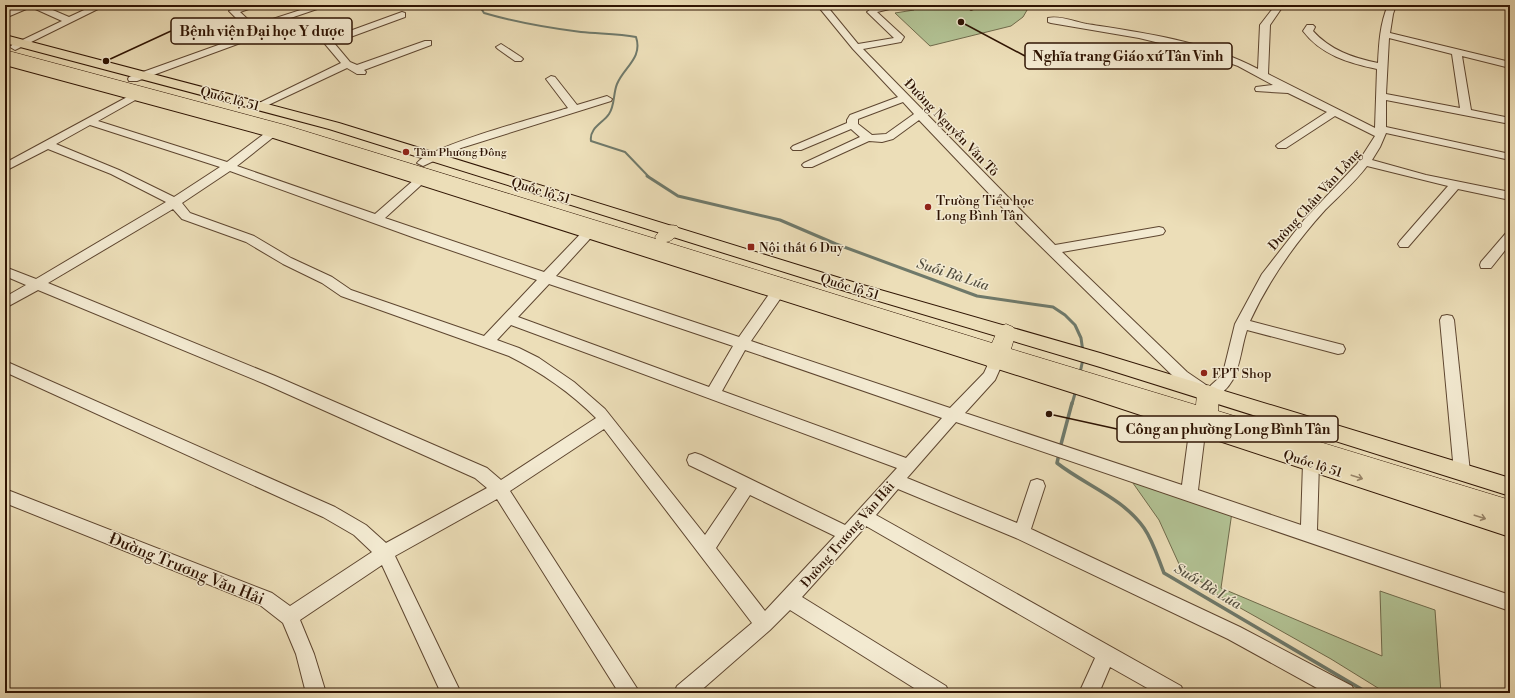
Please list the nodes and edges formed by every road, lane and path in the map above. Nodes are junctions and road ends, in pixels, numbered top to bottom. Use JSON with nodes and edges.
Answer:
{"nodes":[{"id":1,"x":12,"y":5,"type":"edge"},
{"id":2,"x":28,"y":5,"type":"edge"},
{"id":3,"x":34,"y":5,"type":"edge"},
{"id":4,"x":102,"y":5,"type":"edge"},
{"id":5,"x":256,"y":5,"type":"edge"},
{"id":6,"x":325,"y":5,"type":"edge"},
{"id":7,"x":821,"y":5,"type":"edge"},
{"id":8,"x":895,"y":5,"type":"edge"},
{"id":9,"x":1392,"y":5,"type":"edge"},
{"id":10,"x":5,"y":8,"type":"edge"},
{"id":11,"x":231,"y":8,"type":"edge"},
{"id":12,"x":1276,"y":9,"type":"dead end"},
{"id":13,"x":5,"y":15,"type":"edge"},
{"id":14,"x":402,"y":15,"type":"dead end"},
{"id":15,"x":67,"y":20,"type":"junction"},
{"id":16,"x":1051,"y":20,"type":"dead end"},
{"id":17,"x":1310,"y":27,"type":"dead end"},
{"id":18,"x":252,"y":32,"type":"junction"},
{"id":19,"x":1384,"y":34,"type":"junction"},
{"id":20,"x":303,"y":42,"type":"dead end"},
{"id":21,"x":428,"y":43,"type":"dead end"},
{"id":22,"x":501,"y":47,"type":"dead end"},
{"id":23,"x":856,"y":47,"type":"junction"},
{"id":24,"x":9,"y":48,"type":"edge"},
{"id":25,"x":192,"y":48,"type":"dead end"},
{"id":26,"x":1456,"y":51,"type":"junction"},
{"id":27,"x":201,"y":55,"type":"junction"},
{"id":28,"x":518,"y":59,"type":"dead end"},
{"id":29,"x":1510,"y":65,"type":"edge"},
{"id":30,"x":1383,"y":67,"type":"junction"},
{"id":31,"x":355,"y":68,"type":"junction"},
{"id":32,"x":1263,"y":76,"type":"junction"},
{"id":33,"x":552,"y":79,"type":"dead end"},
{"id":34,"x":138,"y":86,"type":"junction"},
{"id":35,"x":1286,"y":88,"type":"junction"},
{"id":36,"x":1260,"y":89,"type":"dead end"},
{"id":37,"x":1382,"y":96,"type":"junction"},
{"id":38,"x":905,"y":98,"type":"junction"},
{"id":39,"x":607,"y":99,"type":"dead end"},
{"id":40,"x":260,"y":105,"type":"junction"},
{"id":41,"x":576,"y":109,"type":"junction"},
{"id":42,"x":1334,"y":112,"type":"junction"},
{"id":43,"x":1466,"y":112,"type":"junction"},
{"id":44,"x":921,"y":114,"type":"junction"},
{"id":45,"x":89,"y":121,"type":"junction"},
{"id":46,"x":1510,"y":121,"type":"edge"},
{"id":47,"x":284,"y":124,"type":"junction"},
{"id":48,"x":853,"y":125,"type":"junction"},
{"id":49,"x":1380,"y":132,"type":"junction"},
{"id":50,"x":868,"y":137,"type":"junction"},
{"id":51,"x":48,"y":145,"type":"junction"},
{"id":52,"x":1282,"y":146,"type":"dead end"},
{"id":53,"x":797,"y":148,"type":"dead end"},
{"id":54,"x":1510,"y":157,"type":"edge"},
{"id":55,"x":1365,"y":162,"type":"junction"},
{"id":56,"x":808,"y":165,"type":"dead end"},
{"id":57,"x":228,"y":167,"type":"junction"},
{"id":58,"x":5,"y":168,"type":"edge"},
{"id":59,"x":426,"y":168,"type":"junction"},
{"id":60,"x":1456,"y":184,"type":"junction"},
{"id":61,"x":1510,"y":196,"type":"edge"},
{"id":62,"x":175,"y":202,"type":"junction"},
{"id":63,"x":377,"y":219,"type":"junction"},
{"id":64,"x":591,"y":230,"type":"junction"},
{"id":65,"x":1159,"y":231,"type":"dead end"},
{"id":66,"x":1510,"y":236,"type":"edge"},
{"id":67,"x":1404,"y":244,"type":"dead end"},
{"id":68,"x":1052,"y":250,"type":"junction"},
{"id":69,"x":1486,"y":265,"type":"dead end"},
{"id":70,"x":5,"y":271,"type":"edge"},
{"id":71,"x":546,"y":277,"type":"junction"},
{"id":72,"x":35,"y":284,"type":"junction"},
{"id":73,"x":780,"y":289,"type":"junction"},
{"id":74,"x":5,"y":303,"type":"edge"},
{"id":75,"x":508,"y":319,"type":"junction"},
{"id":76,"x":1447,"y":320,"type":"dead end"},
{"id":77,"x":1243,"y":324,"type":"junction"},
{"id":78,"x":487,"y":342,"type":"junction"},
{"id":79,"x":742,"y":343,"type":"junction"},
{"id":80,"x":1001,"y":347,"type":"junction"},
{"id":81,"x":1338,"y":349,"type":"dead end"},
{"id":82,"x":5,"y":366,"type":"edge"},
{"id":83,"x":713,"y":393,"type":"junction"},
{"id":84,"x":1205,"y":414,"type":"junction"},
{"id":85,"x":952,"y":415,"type":"junction"},
{"id":86,"x":605,"y":420,"type":"junction"},
{"id":87,"x":695,"y":460,"type":"dead end"},
{"id":88,"x":1312,"y":463,"type":"junction"},
{"id":89,"x":907,"y":465,"type":"junction"},
{"id":90,"x":1462,"y":472,"type":"junction"},
{"id":91,"x":894,"y":480,"type":"junction"},
{"id":92,"x":747,"y":486,"type":"junction"},
{"id":93,"x":1038,"y":486,"type":"dead end"},
{"id":94,"x":1510,"y":487,"type":"edge"},
{"id":95,"x":500,"y":489,"type":"junction"},
{"id":96,"x":1189,"y":494,"type":"junction"},
{"id":97,"x":5,"y":496,"type":"edge"},
{"id":98,"x":1510,"y":497,"type":"edge"},
{"id":99,"x":1510,"y":511,"type":"edge"},
{"id":100,"x":863,"y":516,"type":"junction"},
{"id":101,"x":1510,"y":527,"type":"edge"},
{"id":102,"x":1022,"y":533,"type":"junction"},
{"id":103,"x":847,"y":534,"type":"junction"},
{"id":104,"x":1308,"y":534,"type":"junction"},
{"id":105,"x":705,"y":550,"type":"junction"},
{"id":106,"x":385,"y":553,"type":"junction"},
{"id":107,"x":789,"y":599,"type":"junction"},
{"id":108,"x":1510,"y":602,"type":"edge"},
{"id":109,"x":290,"y":617,"type":"junction"},
{"id":110,"x":764,"y":624,"type":"junction"},
{"id":111,"x":1106,"y":654,"type":"junction"},
{"id":112,"x":316,"y":693,"type":"edge"},
{"id":113,"x":451,"y":693,"type":"edge"},
{"id":114,"x":630,"y":693,"type":"edge"},
{"id":115,"x":684,"y":693,"type":"edge"},
{"id":116,"x":939,"y":693,"type":"edge"},
{"id":117,"x":1089,"y":693,"type":"edge"},
{"id":118,"x":1174,"y":693,"type":"edge"},
{"id":119,"x":1345,"y":693,"type":"edge"}],
"edges":[{"from":1,"to":10,"type":"main road"},
{"from":2,"to":13,"type":"street"},
{"from":3,"to":15,"type":"street"},
{"from":4,"to":15,"type":"street"},
{"from":5,"to":11,"type":"street"},
{"from":6,"to":18,"type":"street"},
{"from":7,"to":23,"type":"street","name":"Đường Nguyễn Văn Tỏ"},
{"from":8,"to":23,"type":"street"},
{"from":9,"to":19,"type":"street","name":"Đường Châu Văn Lồng"},
{"from":11,"to":18,"type":"street"},
{"from":12,"to":32,"type":"street"},
{"from":14,"to":31,"type":"street"},
{"from":15,"to":24,"type":"street"},
{"from":16,"to":32,"type":"street"},
{"from":17,"to":30,"type":"street"},
{"from":18,"to":20,"type":"street"},
{"from":18,"to":27,"type":"street"},
{"from":19,"to":26,"type":"street"},
{"from":19,"to":30,"type":"street","name":"Đường Châu Văn Lồng"},
{"from":21,"to":31,"type":"street"},
{"from":22,"to":28,"type":"street"},
{"from":23,"to":38,"type":"street","name":"Đường Nguyễn Văn Tỏ"},
{"from":24,"to":34,"type":"highway","name":"Quốc lộ 51"},
{"from":25,"to":27,"type":"street"},
{"from":26,"to":29,"type":"street"},
{"from":26,"to":43,"type":"street"},
{"from":27,"to":34,"type":"street"},
{"from":30,"to":37,"type":"street","name":"Đường Châu Văn Lồng"},
{"from":31,"to":40,"type":"street"},
{"from":32,"to":35,"type":"street"},
{"from":33,"to":41,"type":"street"},
{"from":34,"to":40,"type":"main road","name":"Quốc lộ 51"},
{"from":34,"to":45,"type":"street"},
{"from":34,"to":47,"type":"highway","name":"Quốc lộ 51"},
{"from":35,"to":36,"type":"street"},
{"from":35,"to":42,"type":"street"},
{"from":37,"to":43,"type":"street"},
{"from":37,"to":49,"type":"street","name":"Đường Châu Văn Lồng"},
{"from":38,"to":44,"type":"street","name":"Đường Nguyễn Văn Tỏ"},
{"from":38,"to":48,"type":"street"},
{"from":39,"to":41,"type":"street"},
{"from":40,"to":47,"type":"main road","name":"Quốc lộ 51"},
{"from":41,"to":59,"type":"street"},
{"from":42,"to":49,"type":"street"},
{"from":42,"to":52,"type":"street"},
{"from":43,"to":46,"type":"street"},
{"from":44,"to":50,"type":"street"},
{"from":44,"to":68,"type":"street","name":"Đường Nguyễn Văn Tỏ"},
{"from":45,"to":51,"type":"street"},
{"from":45,"to":57,"type":"street"},
{"from":47,"to":57,"type":"street"},
{"from":47,"to":59,"type":"highway","name":"Quốc lộ 51"},
{"from":48,"to":50,"type":"street"},
{"from":48,"to":53,"type":"street"},
{"from":49,"to":54,"type":"street"},
{"from":49,"to":55,"type":"street","name":"Đường Châu Văn Lồng"},
{"from":50,"to":56,"type":"street"},
{"from":51,"to":58,"type":"street"},
{"from":51,"to":62,"type":"street"},
{"from":55,"to":60,"type":"street"},
{"from":55,"to":77,"type":"street","name":"Đường Châu Văn Lồng"},
{"from":57,"to":62,"type":"street"},
{"from":57,"to":63,"type":"street"},
{"from":59,"to":63,"type":"street"},
{"from":59,"to":64,"type":"highway","name":"Quốc lộ 51"},
{"from":59,"to":80,"type":"highway","name":"Quốc lộ 51"},
{"from":60,"to":61,"type":"street"},
{"from":60,"to":67,"type":"street"},
{"from":62,"to":72,"type":"street"},
{"from":62,"to":78,"type":"street"},
{"from":63,"to":71,"type":"street"},
{"from":64,"to":71,"type":"street"},
{"from":64,"to":73,"type":"highway","name":"Quốc lộ 51"},
{"from":65,"to":68,"type":"street"},
{"from":66,"to":69,"type":"street"},
{"from":68,"to":84,"type":"street","name":"Đường Nguyễn Văn Tỏ"},
{"from":70,"to":72,"type":"street"},
{"from":71,"to":75,"type":"street"},
{"from":71,"to":79,"type":"street"},
{"from":72,"to":74,"type":"street"},
{"from":72,"to":95,"type":"street"},
{"from":73,"to":79,"type":"street"},
{"from":73,"to":80,"type":"highway","name":"Quốc lộ 51"},
{"from":75,"to":78,"type":"street"},
{"from":75,"to":83,"type":"street"},
{"from":76,"to":90,"type":"street"},
{"from":77,"to":81,"type":"street"},
{"from":77,"to":84,"type":"street","name":"Đường Châu Văn Lồng"},
{"from":78,"to":86,"type":"street"},
{"from":79,"to":83,"type":"street"},
{"from":79,"to":85,"type":"street"},
{"from":80,"to":84,"type":"highway","name":"Quốc lộ 51"},
{"from":80,"to":85,"type":"street","name":"Đường Trương Văn Hải"},
{"from":82,"to":106,"type":"street"},
{"from":83,"to":89,"type":"street"},
{"from":84,"to":88,"type":"main road","name":"Quốc lộ 51"},
{"from":84,"to":90,"type":"main road","name":"Quốc lộ 51"},
{"from":84,"to":96,"type":"street"},
{"from":84,"to":98,"type":"highway","name":"Quốc lộ 51"},
{"from":84,"to":99,"type":"highway","name":"Quốc lộ 51"},
{"from":85,"to":89,"type":"street","name":"Đường Trương Văn Hải"},
{"from":85,"to":96,"type":"street"},
{"from":86,"to":95,"type":"street"},
{"from":86,"to":105,"type":"street"},
{"from":87,"to":92,"type":"street"},
{"from":88,"to":101,"type":"main road","name":"Quốc lộ 51","one_way":true},
{"from":88,"to":104,"type":"street"},
{"from":89,"to":91,"type":"street","name":"Đường Trương Văn Hải"},
{"from":90,"to":94,"type":"main road","name":"Quốc lộ 51"},
{"from":91,"to":100,"type":"street","name":"Đường Trương Văn Hải"},
{"from":91,"to":102,"type":"street"},
{"from":92,"to":103,"type":"street"},
{"from":92,"to":105,"type":"street"},
{"from":93,"to":102,"type":"street"},
{"from":95,"to":106,"type":"street"},
{"from":95,"to":114,"type":"street"},
{"from":96,"to":104,"type":"street"},
{"from":97,"to":109,"type":"street","name":"Đường Trương Văn Hải"},
{"from":100,"to":103,"type":"street","name":"Đường Trương Văn Hải"},
{"from":100,"to":111,"type":"street"},
{"from":102,"to":119,"type":"street"},
{"from":103,"to":107,"type":"street","name":"Đường Trương Văn Hải"},
{"from":104,"to":108,"type":"street"},
{"from":105,"to":110,"type":"street"},
{"from":106,"to":109,"type":"street"},
{"from":106,"to":113,"type":"street"},
{"from":107,"to":110,"type":"street","name":"Đường Trương Văn Hải"},
{"from":107,"to":116,"type":"street"},
{"from":109,"to":112,"type":"street"},
{"from":110,"to":115,"type":"street","name":"Đường Trương Văn Hải"},
{"from":111,"to":117,"type":"street"},
{"from":111,"to":118,"type":"street"}]}
